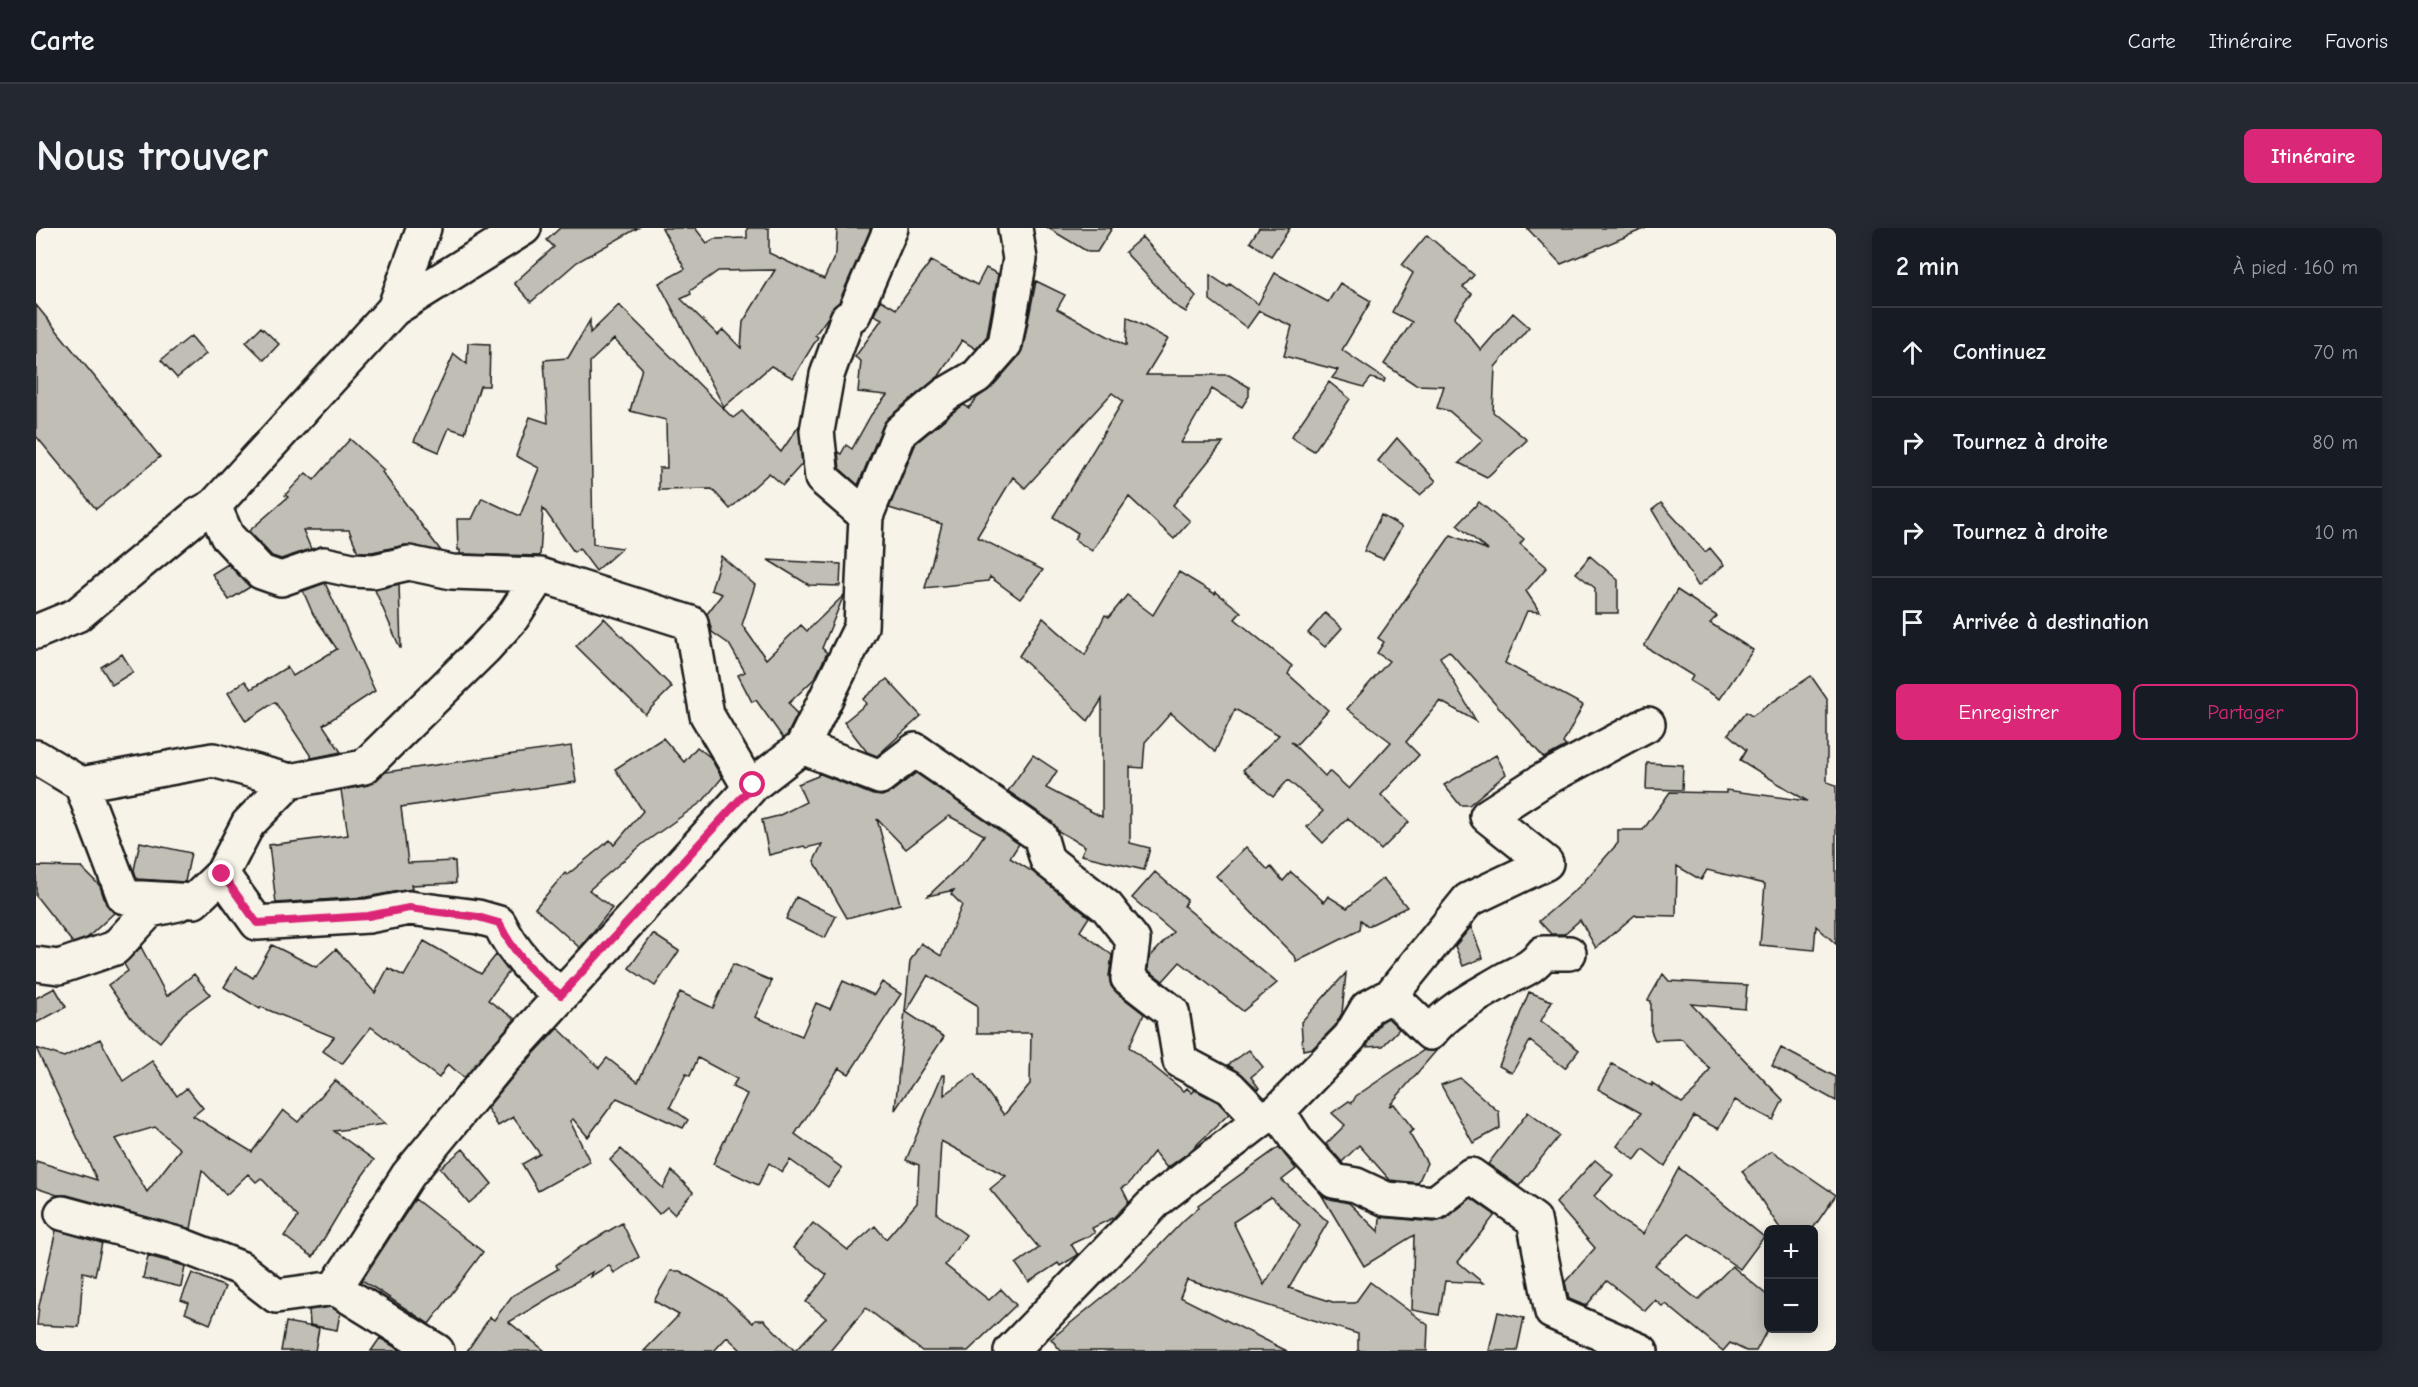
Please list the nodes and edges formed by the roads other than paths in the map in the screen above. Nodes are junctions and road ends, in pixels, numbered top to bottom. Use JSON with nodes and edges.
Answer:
{"nodes":[{"id":1,"x":424,"y":228,"type":"edge"},
{"id":2,"x":524,"y":228,"type":"edge"},
{"id":3,"x":891,"y":228,"type":"edge"},
{"id":4,"x":1015,"y":228,"type":"edge"},
{"id":5,"x":394,"y":309,"type":"junction"},
{"id":6,"x":214,"y":506,"type":"junction"},
{"id":7,"x":866,"y":516,"type":"junction"},
{"id":8,"x":540,"y":575,"type":"junction"},
{"id":9,"x":36,"y":632,"type":"edge"},
{"id":10,"x":1648,"y":724,"type":"dead end"},
{"id":11,"x":802,"y":747,"type":"junction"},
{"id":12,"x":36,"y":756,"type":"edge"},
{"id":13,"x":290,"y":781,"type":"junction"},
{"id":14,"x":81,"y":784,"type":"junction"},
{"id":15,"x":753,"y":785,"type":"junction"},
{"id":16,"x":222,"y":874,"type":"junction"},
{"id":17,"x":194,"y":901,"type":"junction"},
{"id":18,"x":1569,"y":953,"type":"dead end"},
{"id":19,"x":36,"y":964,"type":"edge"},
{"id":20,"x":561,"y":995,"type":"junction"},
{"id":21,"x":1391,"y":995,"type":"junction"},
{"id":22,"x":1270,"y":1116,"type":"junction"},
{"id":23,"x":62,"y":1213,"type":"dead end"},
{"id":24,"x":334,"y":1288,"type":"junction"},
{"id":25,"x":437,"y":1351,"type":"edge"},
{"id":26,"x":1011,"y":1351,"type":"edge"},
{"id":27,"x":1641,"y":1351,"type":"edge"}],
"edges":[{"from":1,"to":5,"type":"street"},
{"from":2,"to":5,"type":"street"},
{"from":3,"to":7,"type":"street"},
{"from":4,"to":7,"type":"street"},
{"from":5,"to":6,"type":"street"},
{"from":6,"to":8,"type":"street"},
{"from":6,"to":9,"type":"street"},
{"from":7,"to":11,"type":"street"},
{"from":8,"to":13,"type":"street"},
{"from":8,"to":15,"type":"street"},
{"from":10,"to":21,"type":"street"},
{"from":11,"to":15,"type":"street"},
{"from":11,"to":22,"type":"street"},
{"from":12,"to":14,"type":"street"},
{"from":13,"to":14,"type":"street"},
{"from":13,"to":16,"type":"street"},
{"from":14,"to":17,"type":"street"},
{"from":15,"to":20,"type":"street"},
{"from":16,"to":17,"type":"street"},
{"from":16,"to":20,"type":"street"},
{"from":17,"to":19,"type":"street"},
{"from":18,"to":21,"type":"street"},
{"from":20,"to":24,"type":"street"},
{"from":21,"to":22,"type":"street"},
{"from":22,"to":26,"type":"street"},
{"from":22,"to":27,"type":"street"},
{"from":23,"to":24,"type":"street"},
{"from":24,"to":25,"type":"street"}]}
